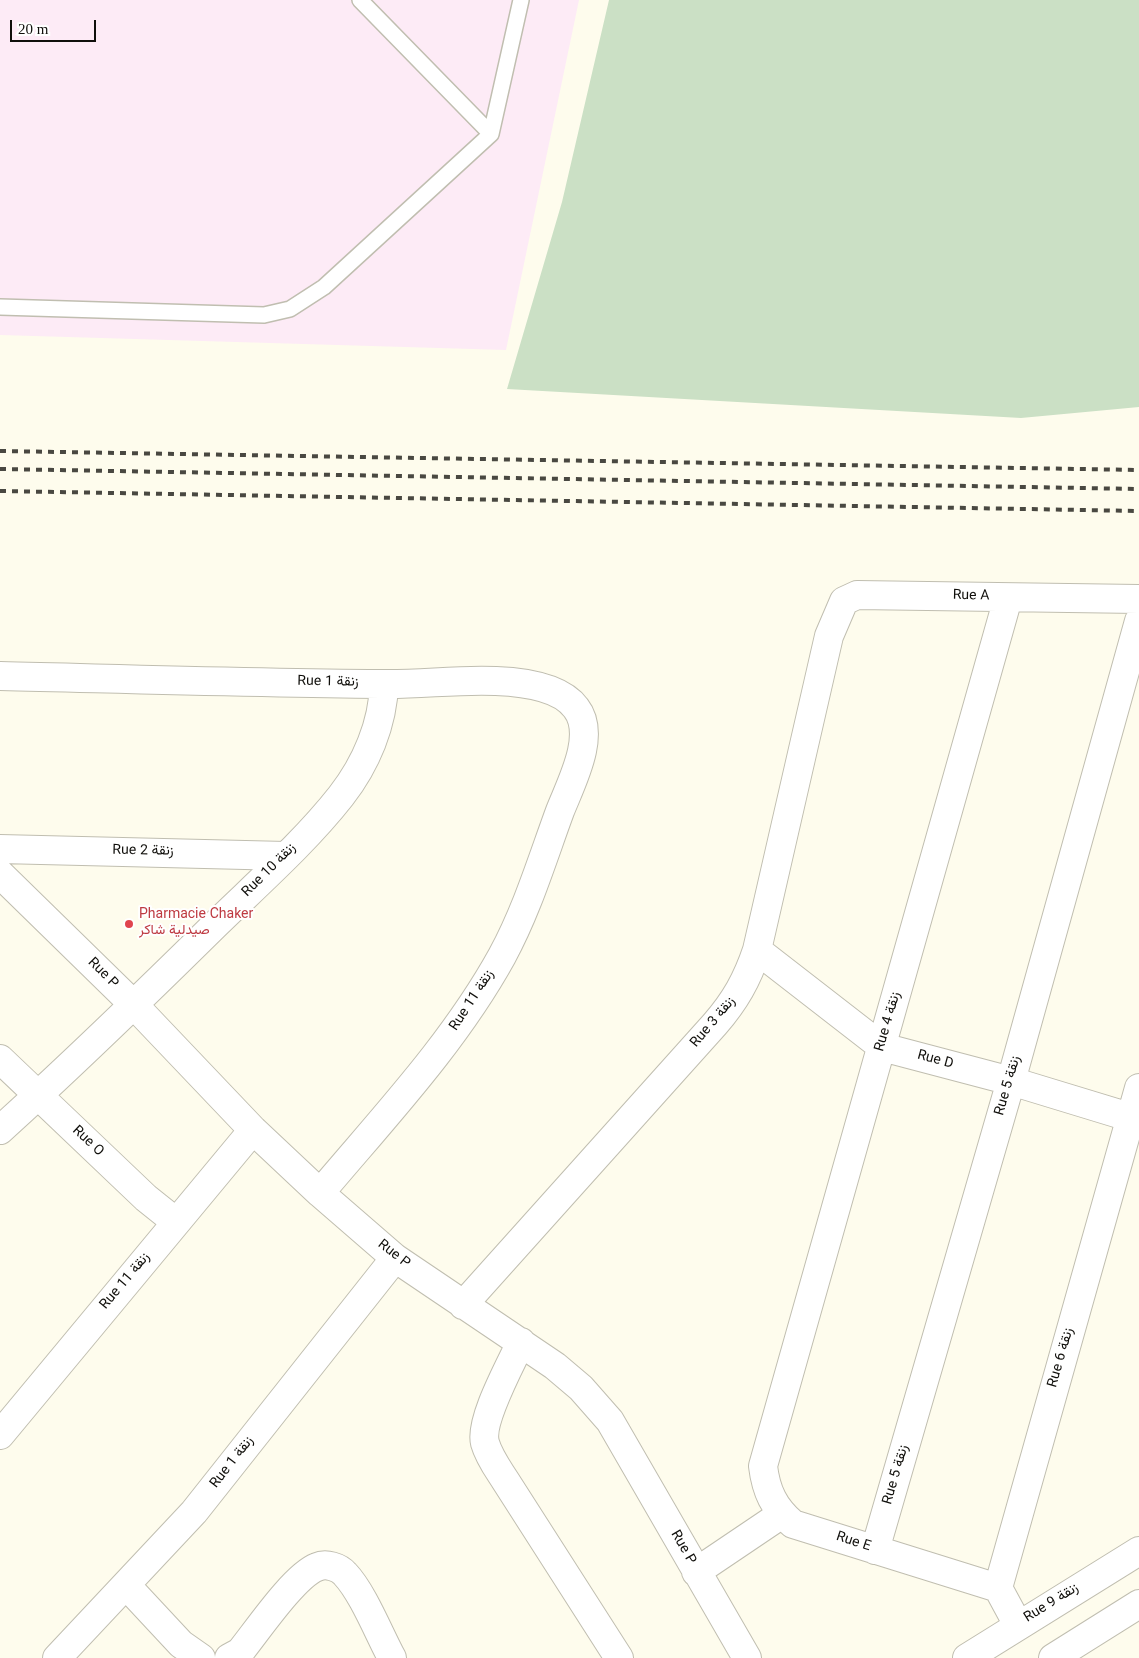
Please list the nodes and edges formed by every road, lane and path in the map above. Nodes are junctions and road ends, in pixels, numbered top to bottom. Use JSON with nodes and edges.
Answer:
{"nodes":[{"id":1,"x":360,"y":0,"type":"edge"},
{"id":2,"x":522,"y":0,"type":"edge"},
{"id":3,"x":491,"y":134,"type":"junction"},
{"id":4,"x":0,"y":307,"type":"edge"},
{"id":5,"x":1008,"y":598,"type":"junction"},
{"id":6,"x":1139,"y":599,"type":"edge"},
{"id":7,"x":1139,"y":621,"type":"edge"},
{"id":8,"x":829,"y":636,"type":"joint"},
{"id":9,"x":0,"y":676,"type":"edge"},
{"id":10,"x":384,"y":684,"type":"junction"},
{"id":11,"x":574,"y":777,"type":"joint"},
{"id":12,"x":0,"y":849,"type":"edge"},
{"id":13,"x":286,"y":856,"type":"junction"},
{"id":14,"x":0,"y":874,"type":"edge"},
{"id":15,"x":757,"y":950,"type":"junction"},
{"id":16,"x":134,"y":1005,"type":"junction"},
{"id":17,"x":882,"y":1047,"type":"junction"},
{"id":18,"x":0,"y":1059,"type":"edge"},
{"id":19,"x":1011,"y":1081,"type":"junction"},
{"id":20,"x":1139,"y":1088,"type":"edge"},
{"id":21,"x":38,"y":1096,"type":"junction"},
{"id":22,"x":1134,"y":1119,"type":"edge"},
{"id":23,"x":0,"y":1130,"type":"edge"},
{"id":24,"x":254,"y":1130,"type":"junction"},
{"id":25,"x":320,"y":1193,"type":"junction"},
{"id":26,"x":176,"y":1222,"type":"junction"},
{"id":27,"x":395,"y":1258,"type":"junction"},
{"id":28,"x":463,"y":1305,"type":"junction"},
{"id":29,"x":521,"y":1342,"type":"junction"},
{"id":30,"x":0,"y":1435,"type":"edge"},
{"id":31,"x":768,"y":1445,"type":"joint"},
{"id":32,"x":782,"y":1514,"type":"junction"},
{"id":33,"x":875,"y":1550,"type":"junction"},
{"id":34,"x":1139,"y":1550,"type":"edge"},
{"id":35,"x":696,"y":1572,"type":"junction"},
{"id":36,"x":126,"y":1585,"type":"junction"},
{"id":37,"x":998,"y":1588,"type":"junction"},
{"id":38,"x":1139,"y":1604,"type":"edge"},
{"id":39,"x":1018,"y":1625,"type":"junction"},
{"id":40,"x":57,"y":1658,"type":"edge"},
{"id":41,"x":201,"y":1658,"type":"edge"},
{"id":42,"x":229,"y":1658,"type":"edge"},
{"id":43,"x":392,"y":1658,"type":"edge"},
{"id":44,"x":619,"y":1658,"type":"edge"},
{"id":45,"x":747,"y":1658,"type":"edge"},
{"id":46,"x":966,"y":1658,"type":"edge"},
{"id":47,"x":1053,"y":1658,"type":"edge"}],
"edges":[{"from":1,"to":3,"type":"lane"},
{"from":2,"to":3,"type":"lane"},
{"from":3,"to":4,"type":"lane"},
{"from":5,"to":6,"type":"street","name":"Rue A"},
{"from":5,"to":8,"type":"street","name":"Rue A"},
{"from":5,"to":17,"type":"street","name":"Rue 4 زنقة"},
{"from":7,"to":19,"type":"street","name":"Rue 5 زنقة"},
{"from":8,"to":15,"type":"street","name":"Rue 3 زنقة"},
{"from":9,"to":10,"type":"street","name":"Rue 1 زنقة"},
{"from":10,"to":11,"type":"street","name":"Rue 1 زنقة"},
{"from":10,"to":13,"type":"street","name":"Rue 10 زنقة"},
{"from":11,"to":25,"type":"street","name":"Rue 11 زنقة"},
{"from":12,"to":13,"type":"street","name":"Rue 2 زنقة"},
{"from":13,"to":16,"type":"street","name":"Rue 10 زنقة"},
{"from":14,"to":16,"type":"street","name":"Rue P"},
{"from":15,"to":17,"type":"street","name":"Rue D"},
{"from":15,"to":28,"type":"street","name":"Rue 3 زنقة"},
{"from":16,"to":21,"type":"street","name":"Rue 10 زنقة"},
{"from":16,"to":24,"type":"street","name":"Rue P"},
{"from":17,"to":19,"type":"street","name":"Rue D"},
{"from":17,"to":31,"type":"street","name":"Rue 4 زنقة"},
{"from":18,"to":21,"type":"street","name":"Rue O"},
{"from":19,"to":22,"type":"street","name":"Rue D"},
{"from":19,"to":33,"type":"street","name":"Rue 5 زنقة"},
{"from":20,"to":22,"type":"street","name":"Rue 6 زنقة"},
{"from":21,"to":23,"type":"street","name":"Rue 10 زنقة"},
{"from":21,"to":26,"type":"street","name":"Rue O"},
{"from":22,"to":37,"type":"street","name":"Rue 6 زنقة"},
{"from":24,"to":25,"type":"street","name":"Rue P"},
{"from":24,"to":26,"type":"street","name":"Rue 11 زنقة"},
{"from":25,"to":27,"type":"street","name":"Rue P"},
{"from":26,"to":30,"type":"street","name":"Rue 11 زنقة"},
{"from":27,"to":28,"type":"street","name":"Rue P"},
{"from":27,"to":36,"type":"street","name":"Rue 1 زنقة"},
{"from":28,"to":29,"type":"street","name":"Rue P"},
{"from":29,"to":35,"type":"street","name":"Rue P"},
{"from":29,"to":44,"type":"street"},
{"from":31,"to":32,"type":"street","name":"Rue E"},
{"from":32,"to":33,"type":"street","name":"Rue E"},
{"from":32,"to":35,"type":"street"},
{"from":33,"to":37,"type":"street","name":"Rue E"},
{"from":34,"to":39,"type":"street","name":"Rue 9 زنقة"},
{"from":35,"to":45,"type":"street","name":"Rue P"},
{"from":36,"to":40,"type":"street","name":"Rue 1 زنقة"},
{"from":36,"to":41,"type":"street"},
{"from":37,"to":39,"type":"street"},
{"from":38,"to":47,"type":"street"},
{"from":39,"to":46,"type":"street","name":"Rue 9 زنقة"},
{"from":42,"to":43,"type":"street"}]}
